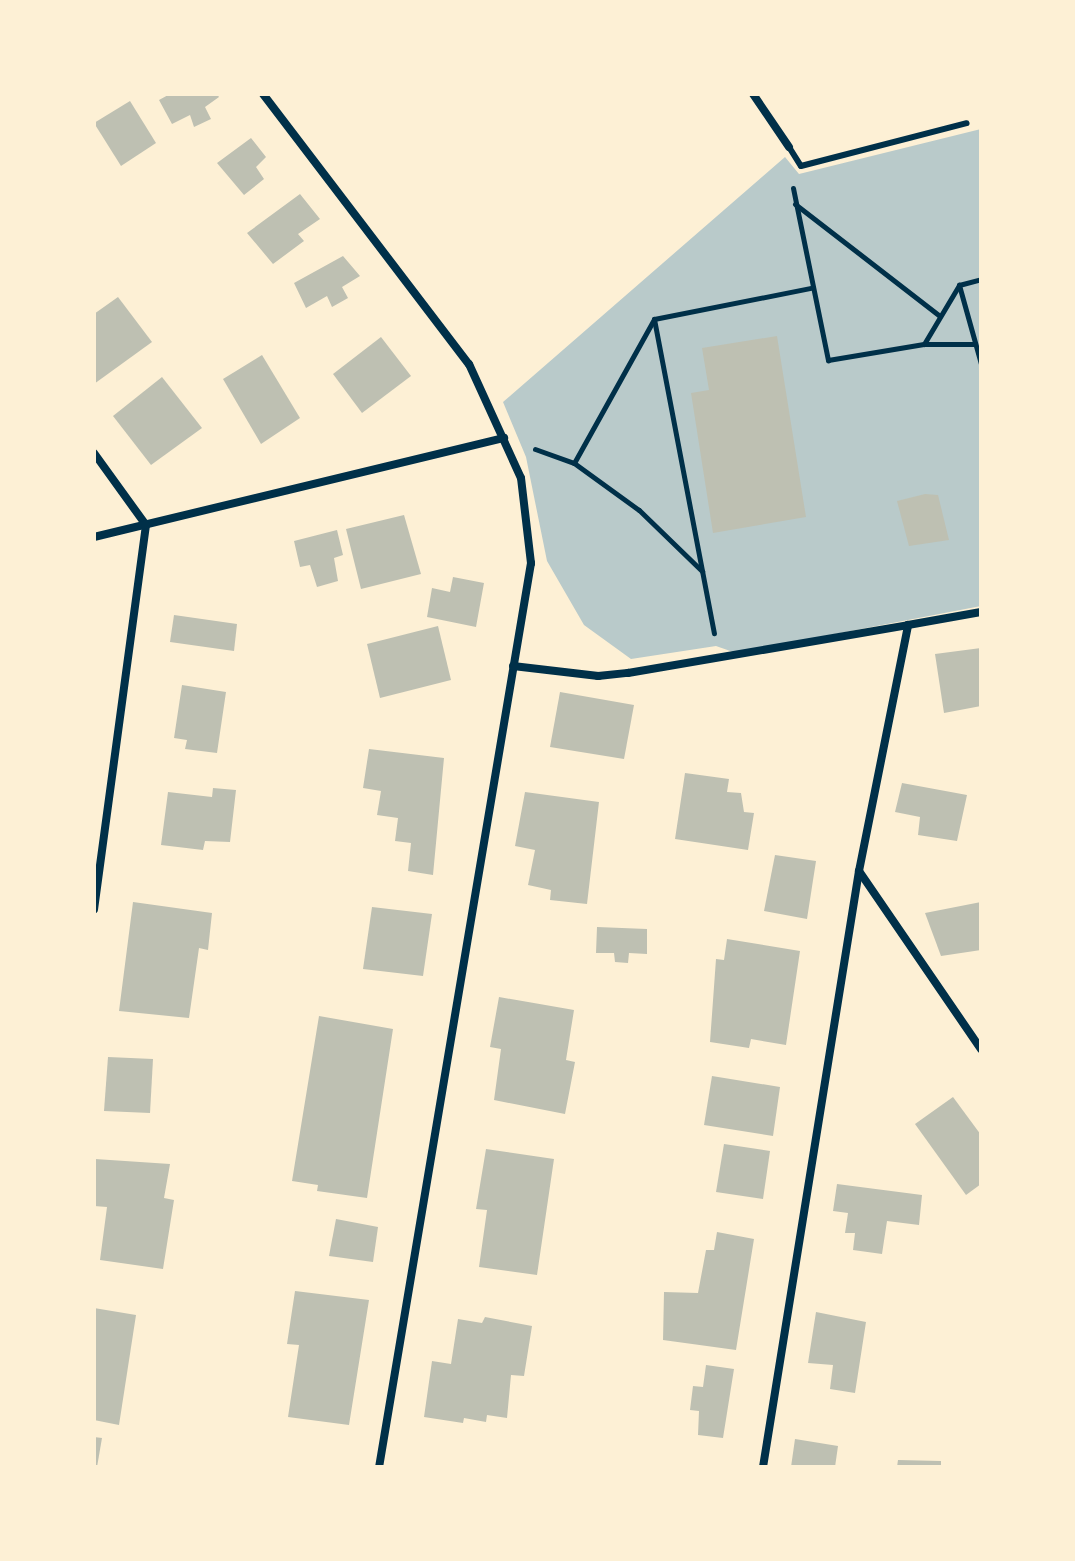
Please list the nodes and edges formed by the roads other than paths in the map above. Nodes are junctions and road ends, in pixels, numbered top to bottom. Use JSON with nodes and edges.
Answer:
{"nodes":[{"id":1,"x":263,"y":94,"type":"edge"},
{"id":2,"x":753,"y":94,"type":"edge"},
{"id":3,"x":967,"y":123,"type":"dead end"},
{"id":4,"x":789,"y":147,"type":"joint"},
{"id":5,"x":504,"y":438,"type":"junction"},
{"id":6,"x":94,"y":453,"type":"edge"},
{"id":7,"x":146,"y":525,"type":"junction"},
{"id":8,"x":94,"y":537,"type":"edge"},
{"id":9,"x":981,"y":612,"type":"edge"},
{"id":10,"x":908,"y":625,"type":"junction"},
{"id":11,"x":513,"y":666,"type":"junction"},
{"id":12,"x":859,"y":871,"type":"junction"},
{"id":13,"x":94,"y":910,"type":"edge"},
{"id":14,"x":977,"y":1034,"type":"edge"},
{"id":15,"x":981,"y":1049,"type":"edge"},
{"id":16,"x":379,"y":1467,"type":"edge"},
{"id":17,"x":763,"y":1467,"type":"edge"}],
"edges":[{"from":1,"to":5,"type":"street"},
{"from":2,"to":4,"type":"street"},
{"from":3,"to":4,"type":"lane"},
{"from":5,"to":7,"type":"street"},
{"from":5,"to":11,"type":"street"},
{"from":6,"to":7,"type":"street"},
{"from":7,"to":8,"type":"street"},
{"from":7,"to":13,"type":"street"},
{"from":9,"to":10,"type":"street"},
{"from":10,"to":11,"type":"street"},
{"from":10,"to":12,"type":"street"},
{"from":11,"to":16,"type":"street"},
{"from":12,"to":14,"type":"street"},
{"from":12,"to":17,"type":"street"},
{"from":14,"to":15,"type":"street"}]}
